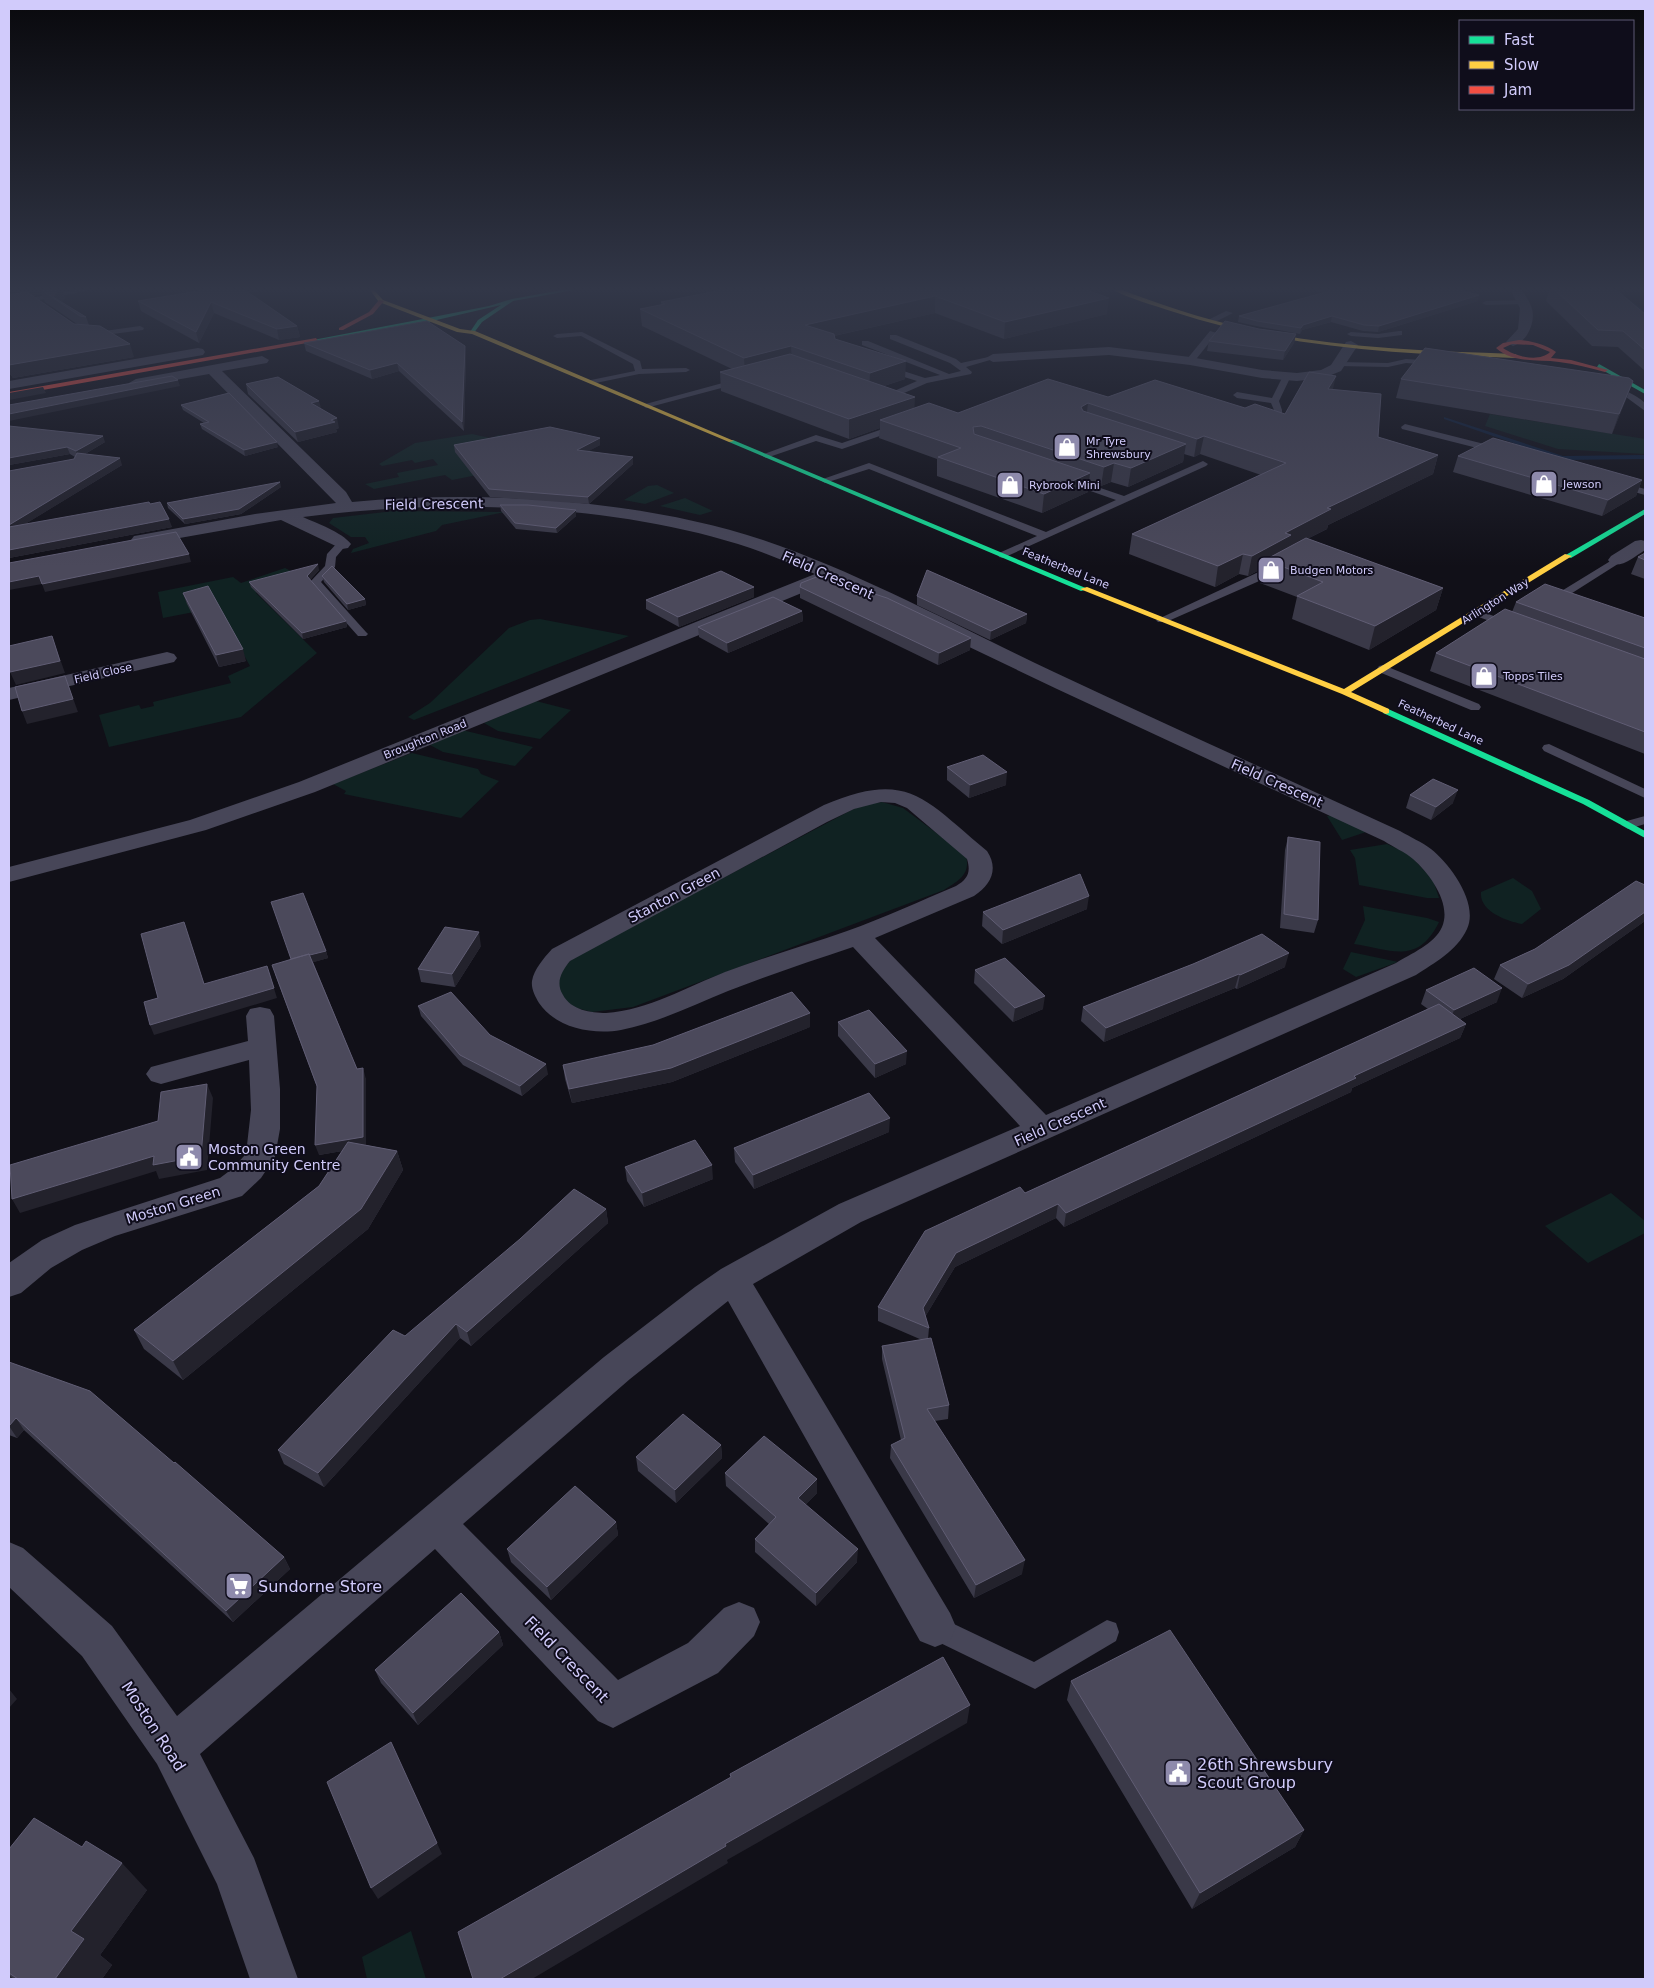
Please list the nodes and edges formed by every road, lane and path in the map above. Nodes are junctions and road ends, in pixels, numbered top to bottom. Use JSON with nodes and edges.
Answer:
{"nodes":[{"id":1,"x":39,"y":381,"type":"edge"},
{"id":2,"x":69,"y":381,"type":"edge"},
{"id":3,"x":152,"y":381,"type":"edge"},
{"id":4,"x":224,"y":381,"type":"edge"},
{"id":5,"x":591,"y":381,"type":"edge"},
{"id":6,"x":600,"y":381,"type":"edge"},
{"id":7,"x":738,"y":381,"type":"edge"},
{"id":8,"x":925,"y":381,"type":"edge"},
{"id":9,"x":1285,"y":381,"type":"edge"},
{"id":10,"x":1625,"y":381,"type":"edge"},
{"id":11,"x":594,"y":382,"type":"junction"},
{"id":12,"x":1597,"y":384,"type":"edge"},
{"id":13,"x":9,"y":385,"type":"edge"},
{"id":14,"x":1645,"y":392,"type":"edge"},
{"id":15,"x":9,"y":394,"type":"edge"},
{"id":16,"x":1237,"y":395,"type":"dead end"},
{"id":17,"x":897,"y":400,"type":"edge"},
{"id":18,"x":1275,"y":402,"type":"junction"},
{"id":19,"x":646,"y":405,"type":"junction"},
{"id":20,"x":9,"y":406,"type":"edge"},
{"id":21,"x":1645,"y":408,"type":"edge"},
{"id":22,"x":914,"y":421,"type":"edge"},
{"id":23,"x":1278,"y":427,"type":"edge"},
{"id":24,"x":1405,"y":427,"type":"dead end"},
{"id":25,"x":1513,"y":454,"type":"edge"},
{"id":26,"x":766,"y":455,"type":"junction"},
{"id":27,"x":1184,"y":458,"type":"edge"},
{"id":28,"x":1060,"y":478,"type":"edge"},
{"id":29,"x":825,"y":480,"type":"junction"},
{"id":30,"x":1608,"y":482,"type":"edge"},
{"id":31,"x":1645,"y":492,"type":"edge"},
{"id":32,"x":1125,"y":500,"type":"junction"},
{"id":33,"x":338,"y":508,"type":"junction"},
{"id":34,"x":1645,"y":511,"type":"edge"},
{"id":35,"x":282,"y":515,"type":"junction"},
{"id":36,"x":308,"y":525,"type":"junction"},
{"id":37,"x":1047,"y":536,"type":"junction"},
{"id":38,"x":342,"y":544,"type":"joint"},
{"id":39,"x":113,"y":545,"type":"edge"},
{"id":40,"x":1636,"y":551,"type":"edge"},
{"id":41,"x":1003,"y":556,"type":"junction"},
{"id":42,"x":1291,"y":559,"type":"edge"},
{"id":43,"x":830,"y":574,"type":"junction"},
{"id":44,"x":1587,"y":604,"type":"edge"},
{"id":45,"x":1477,"y":613,"type":"junction"},
{"id":46,"x":1162,"y":620,"type":"junction"},
{"id":47,"x":1524,"y":630,"type":"edge"},
{"id":48,"x":362,"y":634,"type":"dead end"},
{"id":49,"x":167,"y":658,"type":"dead end"},
{"id":50,"x":1383,"y":670,"type":"junction"},
{"id":51,"x":1345,"y":692,"type":"junction"},
{"id":52,"x":9,"y":694,"type":"edge"},
{"id":53,"x":1475,"y":707,"type":"dead end"},
{"id":54,"x":1548,"y":748,"type":"dead end"},
{"id":55,"x":1645,"y":794,"type":"edge"},
{"id":56,"x":1645,"y":820,"type":"edge"},
{"id":57,"x":1628,"y":825,"type":"junction"},
{"id":58,"x":1645,"y":834,"type":"edge"},
{"id":59,"x":9,"y":875,"type":"edge"},
{"id":60,"x":858,"y":936,"type":"junction"},
{"id":61,"x":260,"y":1016,"type":"dead end"},
{"id":62,"x":262,"y":1047,"type":"junction"},
{"id":63,"x":160,"y":1074,"type":"dead end"},
{"id":64,"x":1042,"y":1130,"type":"junction"},
{"id":65,"x":733,"y":1279,"type":"junction"},
{"id":66,"x":9,"y":1283,"type":"edge"},
{"id":67,"x":435,"y":1522,"type":"junction"},
{"id":68,"x":9,"y":1560,"type":"edge"},
{"id":69,"x":739,"y":1622,"type":"dead end"},
{"id":70,"x":935,"y":1627,"type":"joint"},
{"id":71,"x":1107,"y":1632,"type":"dead end"},
{"id":72,"x":172,"y":1748,"type":"junction"},
{"id":73,"x":274,"y":1979,"type":"edge"}],
"edges":[{"from":1,"to":13,"type":"street"},
{"from":2,"to":15,"type":"street"},
{"from":3,"to":20,"type":"street"},
{"from":4,"to":33,"type":"street"},
{"from":5,"to":11,"type":"street","name":"Featherbed Lane"},
{"from":6,"to":11,"type":"lane"},
{"from":7,"to":19,"type":"lane"},
{"from":8,"to":17,"type":"lane"},
{"from":9,"to":18,"type":"lane"},
{"from":10,"to":14,"type":"street"},
{"from":11,"to":19,"type":"street","name":"Featherbed Lane"},
{"from":12,"to":21,"type":"lane"},
{"from":16,"to":18,"type":"lane"},
{"from":18,"to":23,"type":"lane"},
{"from":19,"to":26,"type":"street","name":"Featherbed Lane"},
{"from":22,"to":26,"type":"lane"},
{"from":24,"to":25,"type":"lane"},
{"from":26,"to":29,"type":"street","name":"Featherbed Lane"},
{"from":27,"to":32,"type":"lane"},
{"from":28,"to":32,"type":"lane"},
{"from":29,"to":37,"type":"lane"},
{"from":29,"to":41,"type":"street","name":"Featherbed Lane"},
{"from":30,"to":31,"type":"lane"},
{"from":32,"to":37,"type":"lane"},
{"from":33,"to":35,"type":"street","name":"Field Crescent"},
{"from":33,"to":36,"type":"street"},
{"from":33,"to":43,"type":"street","name":"Field Crescent"},
{"from":34,"to":45,"type":"street","name":"Arlington Way"},
{"from":35,"to":36,"type":"street","name":"Field Crescent"},
{"from":35,"to":39,"type":"street","name":"Field Crescent"},
{"from":36,"to":38,"type":"street","name":"Field Crescent"},
{"from":37,"to":41,"type":"lane"},
{"from":38,"to":48,"type":"lane"},
{"from":40,"to":44,"type":"lane"},
{"from":41,"to":46,"type":"street","name":"Featherbed Lane"},
{"from":42,"to":46,"type":"lane"},
{"from":43,"to":59,"type":"street","name":"Broughton Road"},
{"from":43,"to":64,"type":"street","name":"Field Crescent"},
{"from":45,"to":47,"type":"lane"},
{"from":45,"to":50,"type":"street","name":"Arlington Way"},
{"from":46,"to":51,"type":"street","name":"Featherbed Lane"},
{"from":49,"to":52,"type":"street","name":"Field Close"},
{"from":50,"to":51,"type":"street","name":"Arlington Way"},
{"from":50,"to":53,"type":"lane"},
{"from":51,"to":57,"type":"street","name":"Featherbed Lane"},
{"from":54,"to":55,"type":"lane"},
{"from":56,"to":57,"type":"lane"},
{"from":57,"to":58,"type":"street","name":"Featherbed Lane"},
{"from":60,"to":60,"type":"street","name":"Stanton Green"},
{"from":60,"to":64,"type":"street"},
{"from":61,"to":62,"type":"street","name":"Moston Green"},
{"from":62,"to":63,"type":"street"},
{"from":62,"to":66,"type":"street","name":"Moston Green"},
{"from":64,"to":65,"type":"street","name":"Field Crescent"},
{"from":65,"to":67,"type":"street","name":"Field Crescent"},
{"from":65,"to":70,"type":"street"},
{"from":67,"to":69,"type":"street","name":"Field Crescent"},
{"from":67,"to":72,"type":"street","name":"Field Crescent"},
{"from":68,"to":72,"type":"street","name":"Moston Road"},
{"from":70,"to":71,"type":"lane"},
{"from":72,"to":73,"type":"street","name":"Moston Road"}]}
